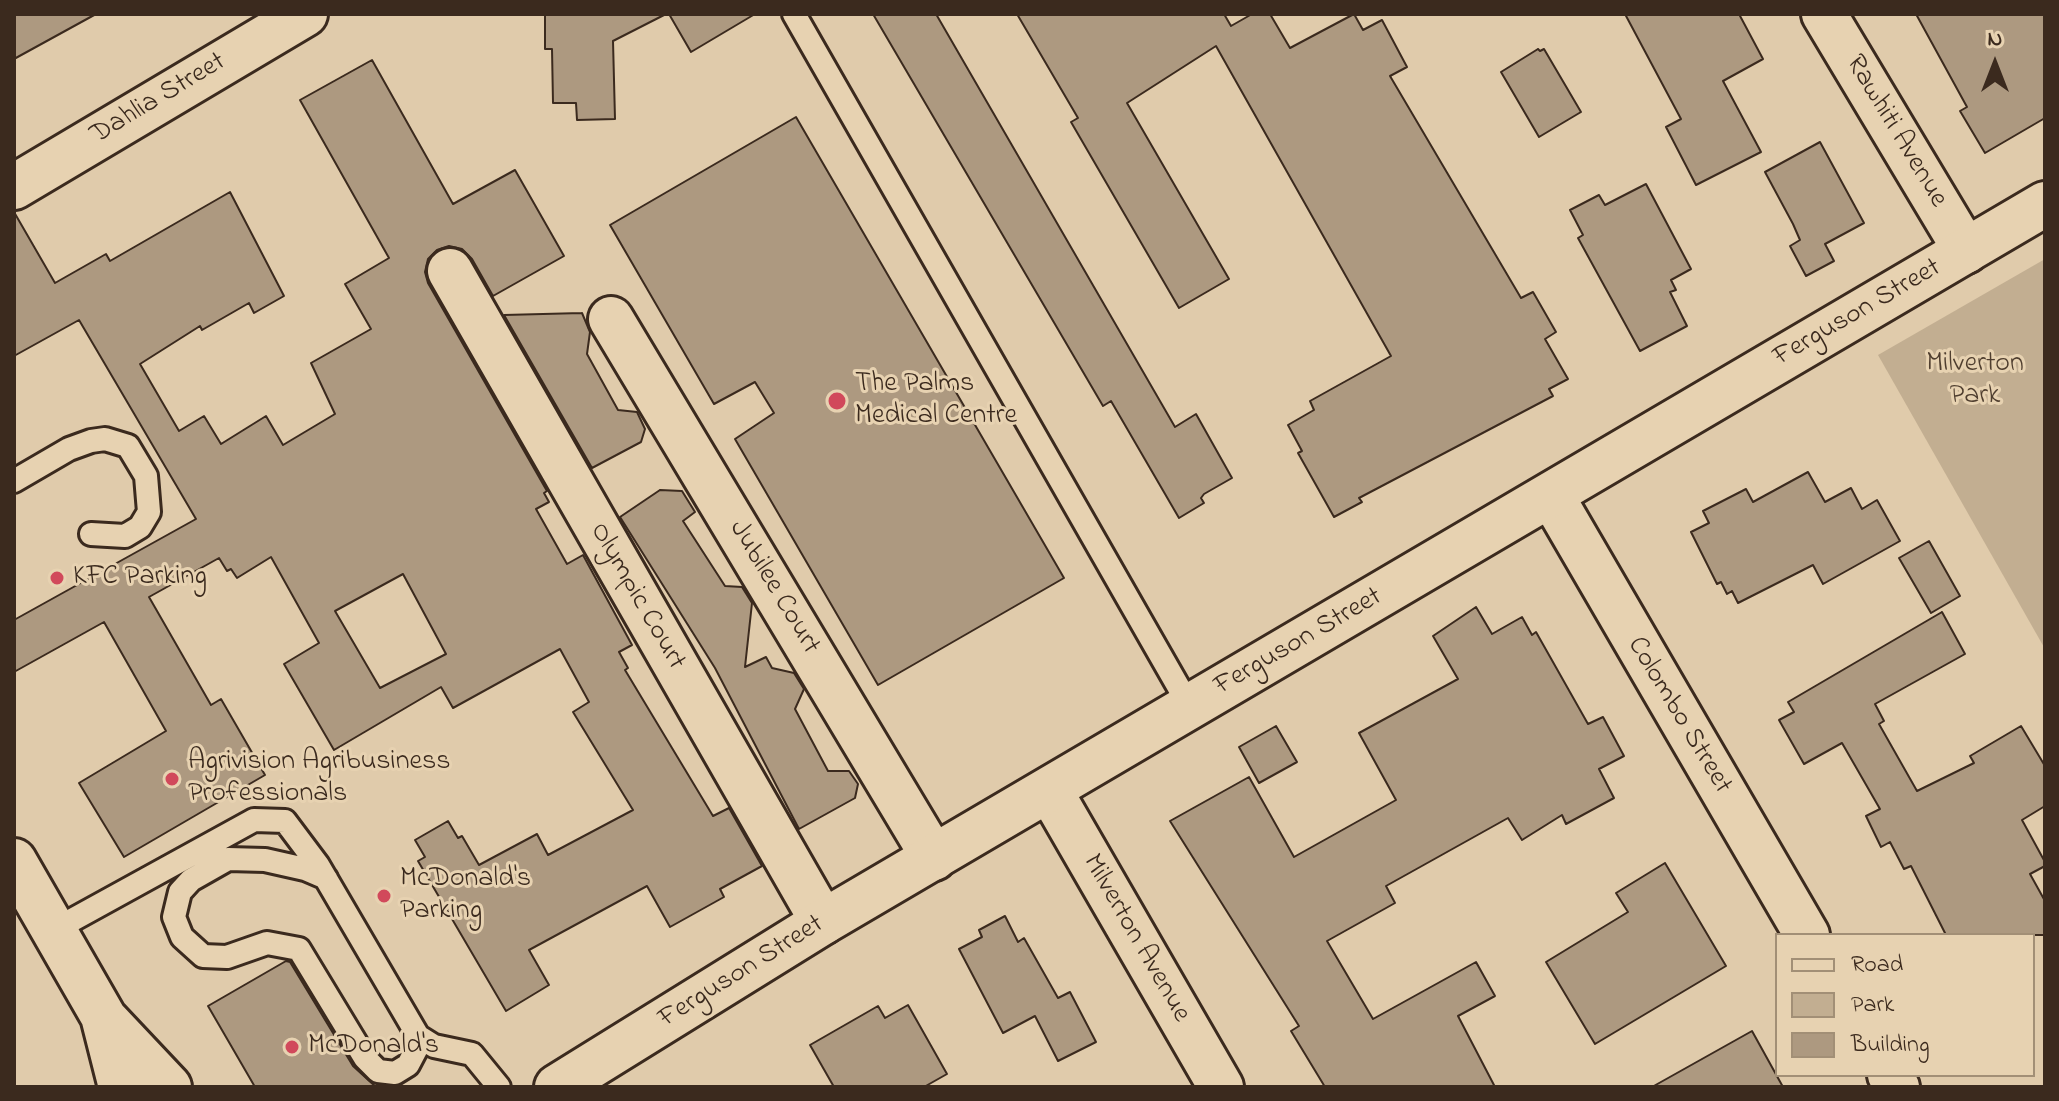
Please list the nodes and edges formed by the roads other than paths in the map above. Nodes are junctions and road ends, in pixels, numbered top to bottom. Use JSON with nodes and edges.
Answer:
{"nodes":[{"id":1,"x":305,"y":14,"type":"edge"},
{"id":2,"x":794,"y":14,"type":"edge"},
{"id":3,"x":1824,"y":14,"type":"edge"},
{"id":4,"x":14,"y":187,"type":"edge"},
{"id":5,"x":2045,"y":204,"type":"edge"},
{"id":6,"x":1966,"y":251,"type":"junction"},
{"id":7,"x":450,"y":271,"type":"dead end"},
{"id":8,"x":611,"y":319,"type":"dead end"},
{"id":9,"x":14,"y":481,"type":"edge"},
{"id":10,"x":1551,"y":495,"type":"junction"},
{"id":11,"x":91,"y":534,"type":"dead end"},
{"id":12,"x":1190,"y":707,"type":"junction"},
{"id":13,"x":1050,"y":791,"type":"junction"},
{"id":14,"x":934,"y":858,"type":"junction"},
{"id":15,"x":14,"y":861,"type":"edge"},
{"id":16,"x":326,"y":878,"type":"junction"},
{"id":17,"x":823,"y":922,"type":"junction"},
{"id":18,"x":54,"y":930,"type":"junction"},
{"id":19,"x":1806,"y":933,"type":"edge"},
{"id":20,"x":103,"y":1016,"type":"junction"},
{"id":21,"x":418,"y":1043,"type":"junction"},
{"id":22,"x":121,"y":1087,"type":"edge"},
{"id":23,"x":169,"y":1087,"type":"edge"},
{"id":24,"x":499,"y":1087,"type":"edge"},
{"id":25,"x":557,"y":1087,"type":"edge"},
{"id":26,"x":1221,"y":1087,"type":"edge"}],
"edges":[{"from":1,"to":4,"type":"street","name":"Dahlia Street"},
{"from":2,"to":12,"type":"lane"},
{"from":3,"to":6,"type":"street","name":"Rawhiti Avenue"},
{"from":5,"to":6,"type":"street","name":"Ferguson Street"},
{"from":6,"to":10,"type":"street","name":"Ferguson Street"},
{"from":7,"to":17,"type":"street","name":"Olympic Court"},
{"from":8,"to":14,"type":"street","name":"Jubilee Court"},
{"from":9,"to":11,"type":"lane"},
{"from":10,"to":12,"type":"street","name":"Ferguson Street"},
{"from":10,"to":19,"type":"street","name":"Colombo Street"},
{"from":12,"to":13,"type":"street","name":"Ferguson Street"},
{"from":13,"to":14,"type":"street","name":"Ferguson Street"},
{"from":13,"to":26,"type":"street","name":"Milverton Avenue"},
{"from":14,"to":17,"type":"street","name":"Ferguson Street"},
{"from":15,"to":18,"type":"street"},
{"from":16,"to":18,"type":"lane"},
{"from":16,"to":21,"type":"lane"},
{"from":16,"to":21,"type":"lane"},
{"from":17,"to":25,"type":"street","name":"Ferguson Street"},
{"from":18,"to":20,"type":"street"},
{"from":20,"to":22,"type":"street"},
{"from":20,"to":23,"type":"street"},
{"from":21,"to":24,"type":"lane"}]}
